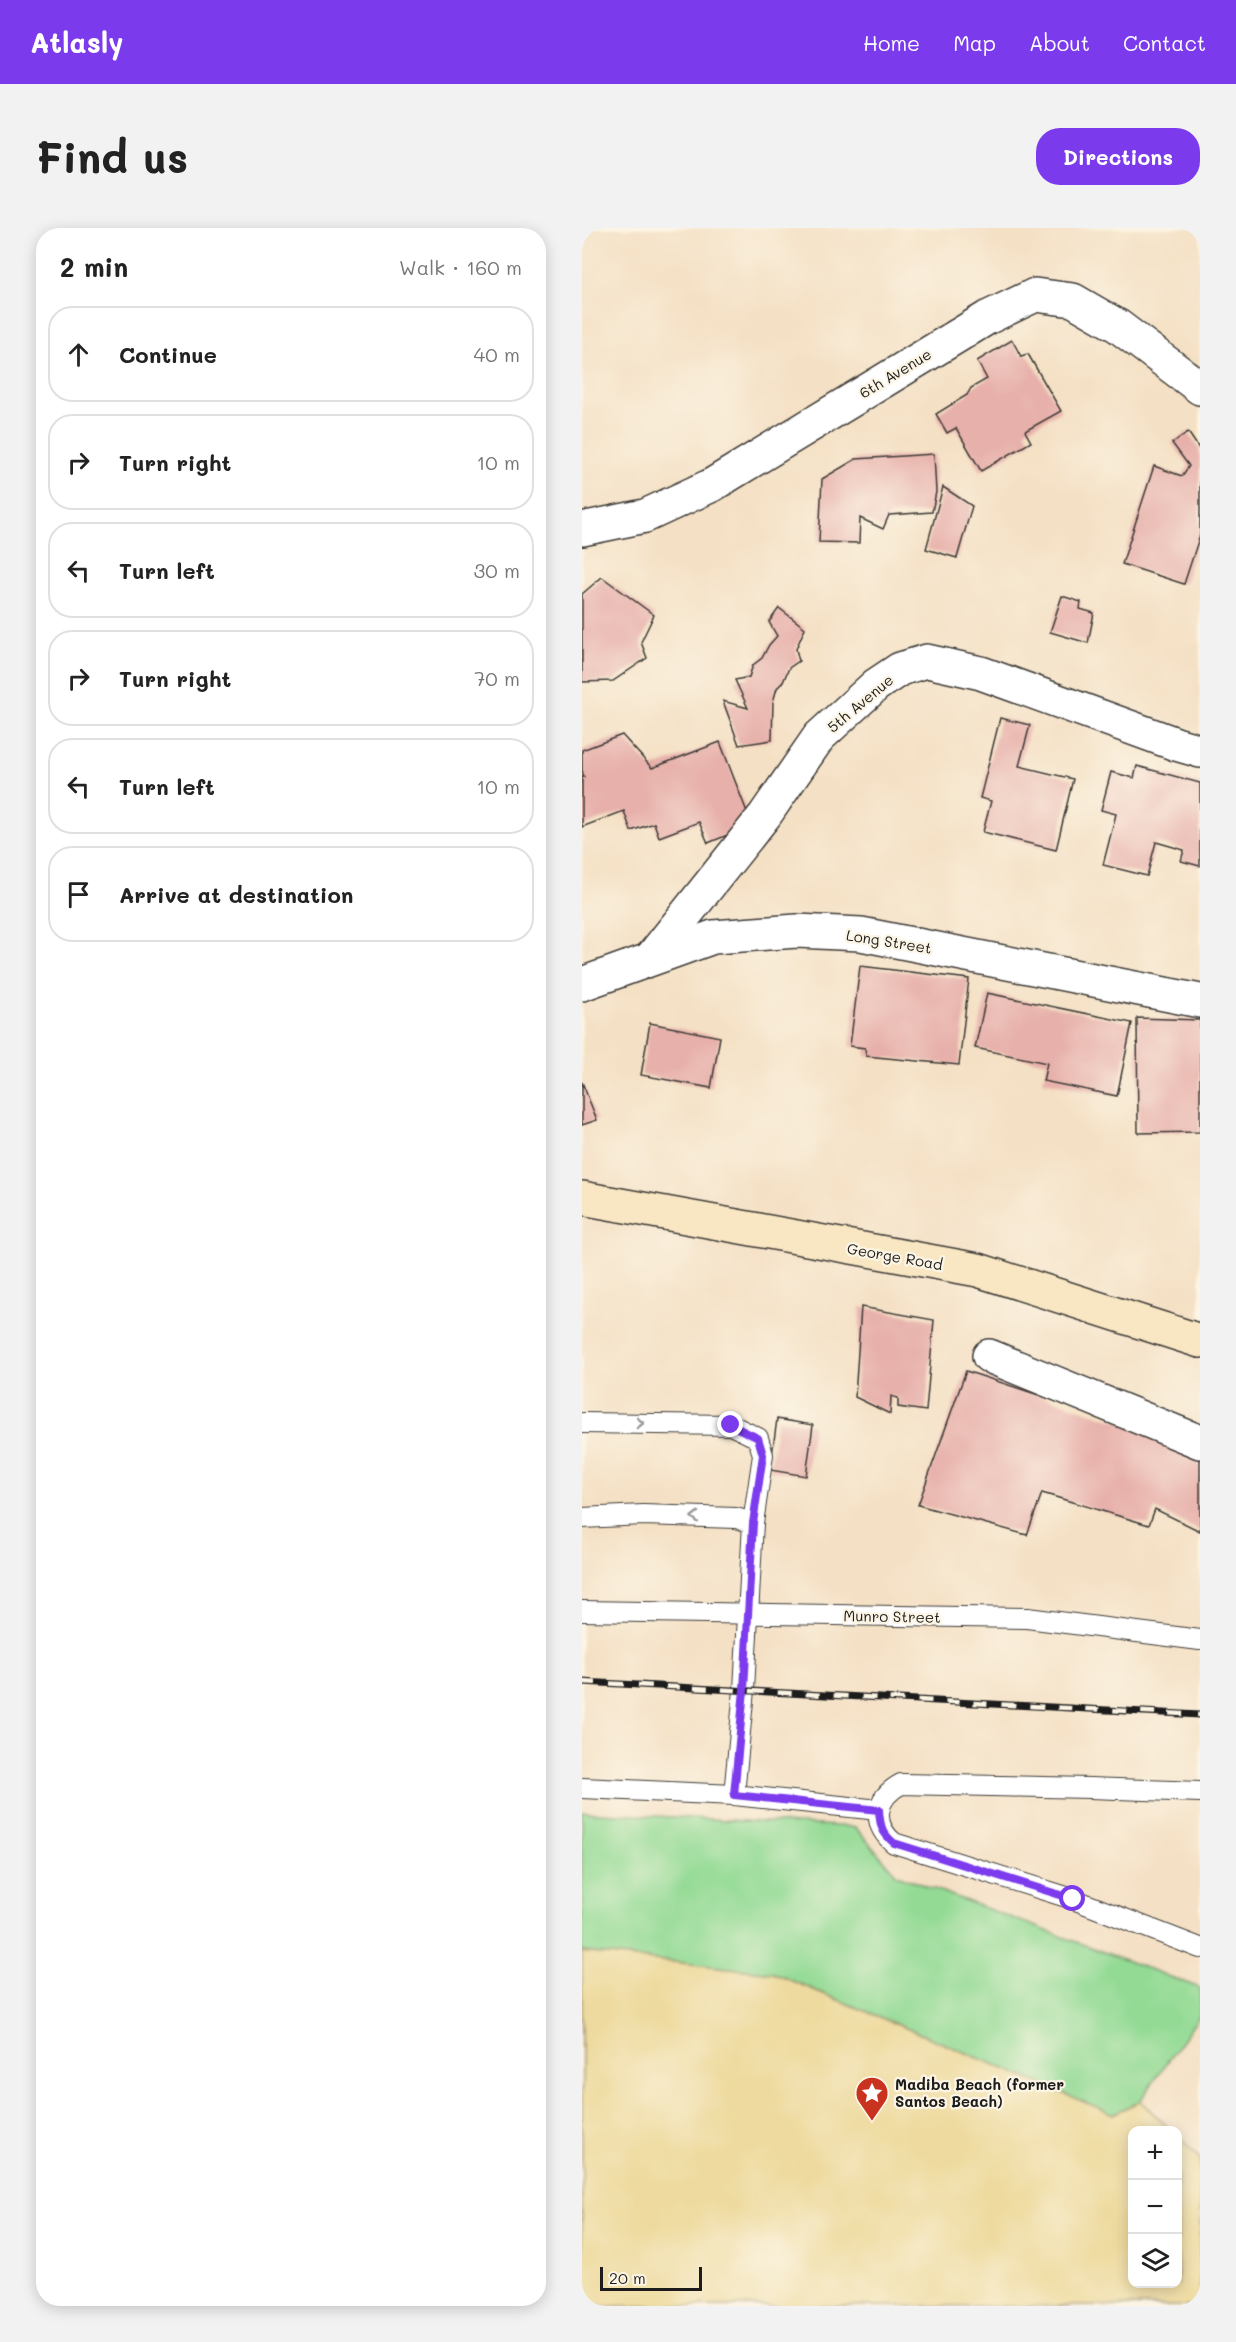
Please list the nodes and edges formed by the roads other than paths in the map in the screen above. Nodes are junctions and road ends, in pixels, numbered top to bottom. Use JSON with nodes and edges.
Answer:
{"nodes":[{"id":1,"x":1200,"y":388,"type":"edge"},
{"id":2,"x":582,"y":529,"type":"edge"},
{"id":3,"x":1200,"y":751,"type":"edge"},
{"id":4,"x":651,"y":958,"type":"junction"},
{"id":5,"x":582,"y":984,"type":"edge"},
{"id":6,"x":1200,"y":1001,"type":"edge"},
{"id":7,"x":582,"y":1198,"type":"edge"},
{"id":8,"x":1200,"y":1341,"type":"edge"},
{"id":9,"x":989,"y":1356,"type":"dead end"},
{"id":10,"x":582,"y":1423,"type":"edge"},
{"id":11,"x":1200,"y":1442,"type":"edge"},
{"id":12,"x":582,"y":1518,"type":"edge"},
{"id":13,"x":753,"y":1523,"type":"junction"},
{"id":14,"x":582,"y":1611,"type":"edge"},
{"id":15,"x":747,"y":1614,"type":"junction"},
{"id":16,"x":1200,"y":1640,"type":"edge"},
{"id":17,"x":582,"y":1788,"type":"edge"},
{"id":18,"x":1200,"y":1792,"type":"edge"},
{"id":19,"x":734,"y":1795,"type":"junction"},
{"id":20,"x":879,"y":1810,"type":"junction"},
{"id":21,"x":1200,"y":1948,"type":"edge"}],
"edges":[{"from":1,"to":2,"type":"street","name":"6th Avenue"},
{"from":3,"to":4,"type":"street","name":"5th Avenue"},
{"from":4,"to":5,"type":"street","name":"Long Street"},
{"from":4,"to":6,"type":"street","name":"Long Street"},
{"from":7,"to":8,"type":"street","name":"George Road"},
{"from":9,"to":11,"type":"street"},
{"from":10,"to":13,"type":"lane","one_way":true},
{"from":13,"to":12,"type":"lane","one_way":true},
{"from":13,"to":15,"type":"lane"},
{"from":14,"to":15,"type":"lane","name":"Munro Street"},
{"from":15,"to":16,"type":"lane","name":"Munro Street"},
{"from":15,"to":19,"type":"lane"},
{"from":17,"to":19,"type":"lane"},
{"from":18,"to":20,"type":"lane"},
{"from":19,"to":20,"type":"lane"},
{"from":20,"to":21,"type":"lane"}]}
